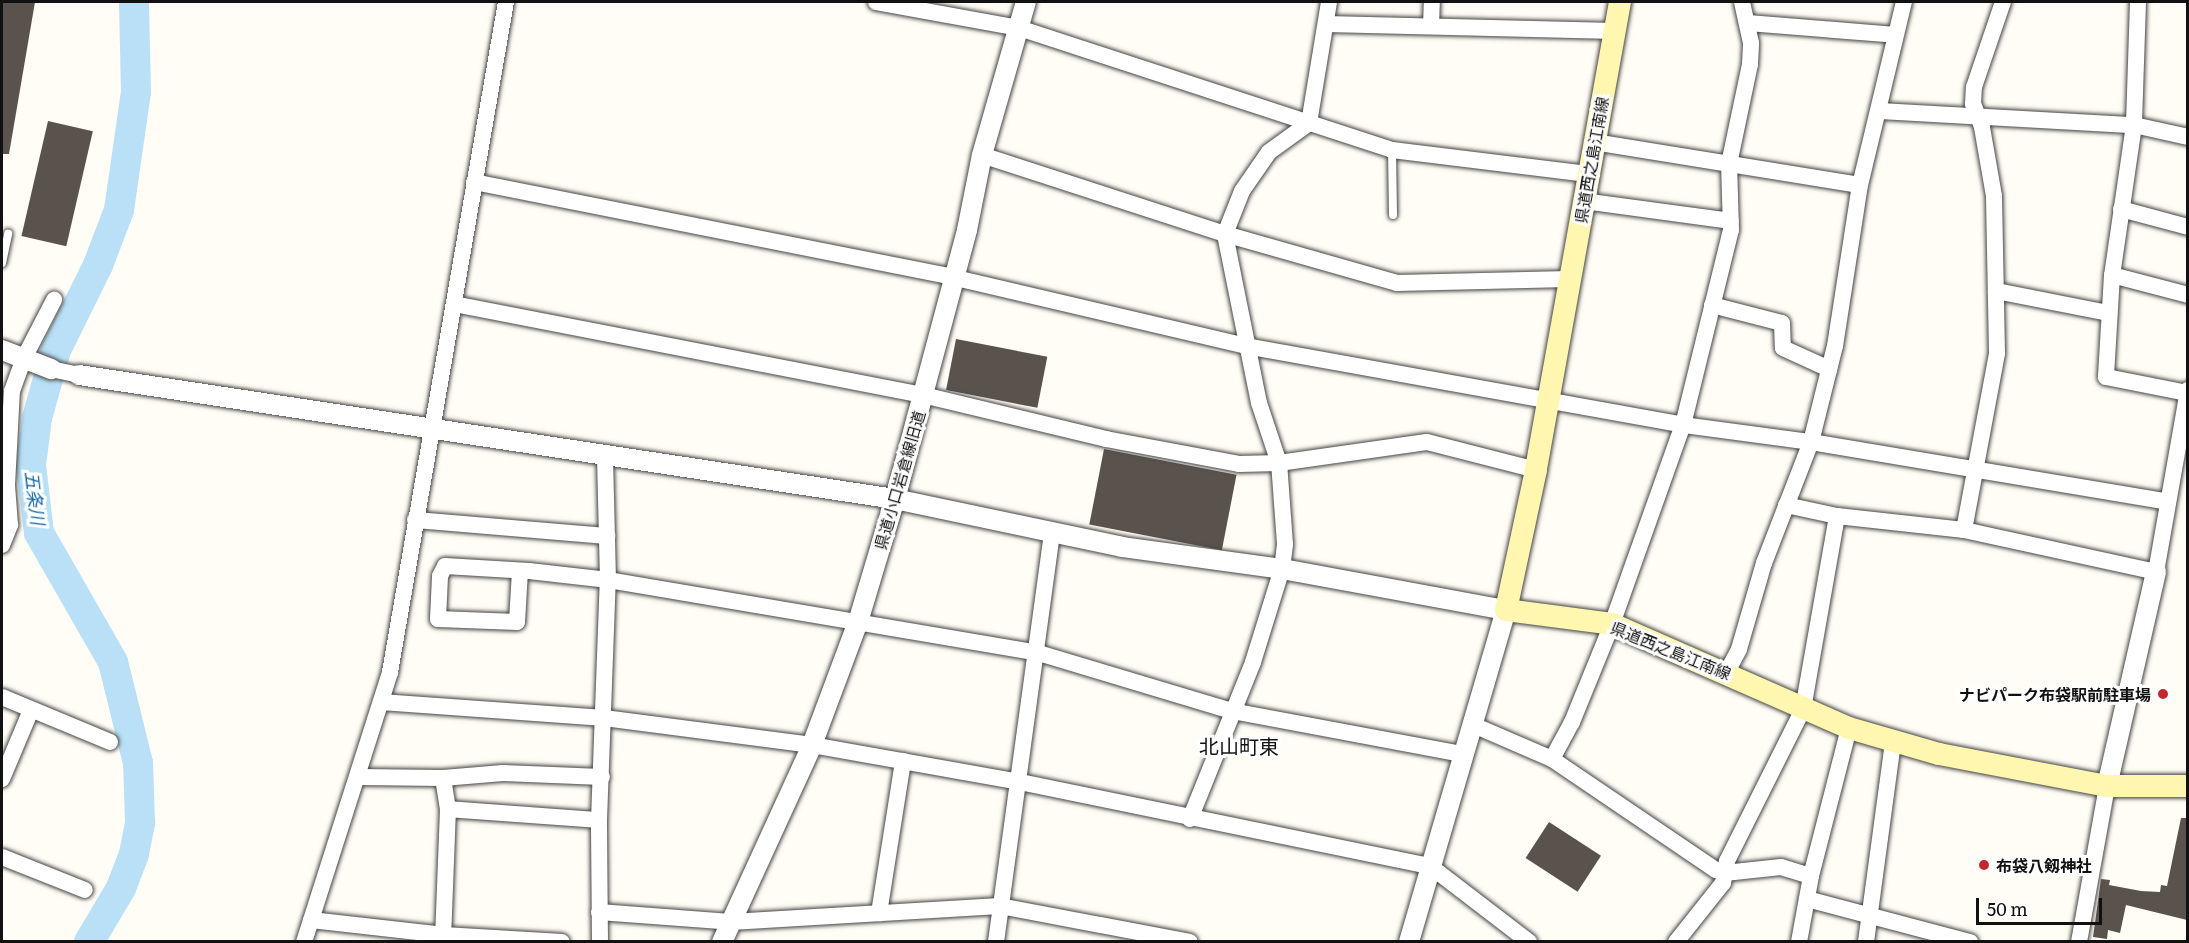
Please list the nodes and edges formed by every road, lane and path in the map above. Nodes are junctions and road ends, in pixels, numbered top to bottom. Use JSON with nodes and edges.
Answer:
{"nodes":[{"id":1,"x":506,"y":2,"type":"edge"},
{"id":2,"x":876,"y":2,"type":"edge"},
{"id":3,"x":1026,"y":2,"type":"edge"},
{"id":4,"x":1329,"y":2,"type":"edge"},
{"id":5,"x":1432,"y":2,"type":"edge"},
{"id":6,"x":1620,"y":2,"type":"edge"},
{"id":7,"x":1742,"y":2,"type":"edge"},
{"id":8,"x":1904,"y":2,"type":"edge"},
{"id":9,"x":2003,"y":2,"type":"edge"},
{"id":10,"x":2138,"y":2,"type":"edge"},
{"id":11,"x":1748,"y":23,"type":"junction"},
{"id":12,"x":1326,"y":24,"type":"junction"},
{"id":13,"x":1431,"y":26,"type":"junction"},
{"id":14,"x":1019,"y":28,"type":"junction"},
{"id":15,"x":1615,"y":31,"type":"junction"},
{"id":16,"x":1896,"y":35,"type":"junction"},
{"id":17,"x":1880,"y":111,"type":"junction"},
{"id":18,"x":1977,"y":115,"type":"junction"},
{"id":19,"x":1309,"y":123,"type":"junction"},
{"id":20,"x":2134,"y":125,"type":"junction"},
{"id":21,"x":2187,"y":137,"type":"edge"},
{"id":22,"x":1594,"y":142,"type":"junction"},
{"id":23,"x":1392,"y":150,"type":"junction"},
{"id":24,"x":982,"y":155,"type":"junction"},
{"id":25,"x":1729,"y":164,"type":"junction"},
{"id":26,"x":1588,"y":174,"type":"junction"},
{"id":27,"x":474,"y":182,"type":"junction"},
{"id":28,"x":1860,"y":185,"type":"junction"},
{"id":29,"x":1583,"y":201,"type":"junction"},
{"id":30,"x":2121,"y":209,"type":"junction"},
{"id":31,"x":1394,"y":215,"type":"dead end"},
{"id":32,"x":1731,"y":221,"type":"junction"},
{"id":33,"x":2187,"y":227,"type":"edge"},
{"id":34,"x":8,"y":234,"type":"dead end"},
{"id":35,"x":1225,"y":234,"type":"junction"},
{"id":36,"x":2,"y":263,"type":"edge"},
{"id":37,"x":2112,"y":275,"type":"junction"},
{"id":38,"x":952,"y":277,"type":"junction"},
{"id":39,"x":1569,"y":279,"type":"junction"},
{"id":40,"x":1996,"y":291,"type":"junction"},
{"id":41,"x":2187,"y":295,"type":"edge"},
{"id":42,"x":54,"y":300,"type":"dead end"},
{"id":43,"x":454,"y":304,"type":"junction"},
{"id":44,"x":1712,"y":305,"type":"junction"},
{"id":45,"x":2108,"y":314,"type":"junction"},
{"id":46,"x":1246,"y":346,"type":"junction"},
{"id":47,"x":2,"y":350,"type":"edge"},
{"id":48,"x":25,"y":361,"type":"junction"},
{"id":49,"x":51,"y":369,"type":"joint"},
{"id":50,"x":1829,"y":369,"type":"junction"},
{"id":51,"x":79,"y":375,"type":"joint"},
{"id":52,"x":2187,"y":392,"type":"edge"},
{"id":53,"x":922,"y":394,"type":"junction"},
{"id":54,"x":1548,"y":398,"type":"junction"},
{"id":55,"x":1683,"y":425,"type":"junction"},
{"id":56,"x":433,"y":428,"type":"junction"},
{"id":57,"x":1811,"y":442,"type":"junction"},
{"id":58,"x":5,"y":447,"type":"edge"},
{"id":59,"x":2182,"y":454,"type":"edge"},
{"id":60,"x":605,"y":456,"type":"junction"},
{"id":61,"x":1279,"y":463,"type":"junction"},
{"id":62,"x":1976,"y":469,"type":"junction"},
{"id":63,"x":1536,"y":470,"type":"junction"},
{"id":64,"x":895,"y":499,"type":"junction"},
{"id":65,"x":2168,"y":502,"type":"junction"},
{"id":66,"x":1785,"y":505,"type":"junction"},
{"id":67,"x":1837,"y":516,"type":"junction"},
{"id":68,"x":415,"y":520,"type":"junction"},
{"id":69,"x":1965,"y":530,"type":"junction"},
{"id":70,"x":1052,"y":534,"type":"junction"},
{"id":71,"x":607,"y":536,"type":"junction"},
{"id":72,"x":2,"y":545,"type":"edge"},
{"id":73,"x":1282,"y":569,"type":"junction"},
{"id":74,"x":519,"y":571,"type":"junction"},
{"id":75,"x":2156,"y":572,"type":"junction"},
{"id":76,"x":608,"y":580,"type":"junction"},
{"id":77,"x":1506,"y":610,"type":"junction"},
{"id":78,"x":858,"y":622,"type":"junction"},
{"id":79,"x":1612,"y":624,"type":"junction"},
{"id":80,"x":1035,"y":652,"type":"junction"},
{"id":81,"x":1727,"y":672,"type":"junction"},
{"id":82,"x":2,"y":698,"type":"edge"},
{"id":83,"x":381,"y":702,"type":"junction"},
{"id":84,"x":1803,"y":709,"type":"junction"},
{"id":85,"x":32,"y":710,"type":"junction"},
{"id":86,"x":1232,"y":711,"type":"junction"},
{"id":87,"x":604,"y":718,"type":"junction"},
{"id":88,"x":1471,"y":724,"type":"junction"},
{"id":89,"x":1850,"y":728,"type":"junction"},
{"id":90,"x":110,"y":742,"type":"dead end"},
{"id":91,"x":1893,"y":742,"type":"junction"},
{"id":92,"x":812,"y":745,"type":"junction"},
{"id":93,"x":1461,"y":753,"type":"junction"},
{"id":94,"x":1552,"y":759,"type":"junction"},
{"id":95,"x":903,"y":761,"type":"junction"},
{"id":96,"x":359,"y":777,"type":"junction"},
{"id":97,"x":602,"y":777,"type":"junction"},
{"id":98,"x":443,"y":778,"type":"junction"},
{"id":99,"x":2,"y":779,"type":"edge"},
{"id":100,"x":1020,"y":782,"type":"junction"},
{"id":101,"x":2107,"y":786,"type":"junction"},
{"id":102,"x":2187,"y":786,"type":"edge"},
{"id":103,"x":448,"y":809,"type":"junction"},
{"id":104,"x":1190,"y":819,"type":"junction"},
{"id":105,"x":600,"y":820,"type":"junction"},
{"id":106,"x":2,"y":857,"type":"edge"},
{"id":107,"x":1430,"y":866,"type":"junction"},
{"id":108,"x":1725,"y":873,"type":"junction"},
{"id":109,"x":1811,"y":876,"type":"junction"},
{"id":110,"x":85,"y":890,"type":"dead end"},
{"id":111,"x":1807,"y":899,"type":"junction"},
{"id":112,"x":1000,"y":906,"type":"junction"},
{"id":113,"x":599,"y":912,"type":"junction"},
{"id":114,"x":879,"y":913,"type":"junction"},
{"id":115,"x":1871,"y":913,"type":"junction"},
{"id":116,"x":310,"y":920,"type":"junction"},
{"id":117,"x":731,"y":922,"type":"junction"},
{"id":118,"x":444,"y":938,"type":"edge"},
{"id":119,"x":304,"y":942,"type":"edge"},
{"id":120,"x":562,"y":942,"type":"edge"},
{"id":121,"x":600,"y":942,"type":"edge"},
{"id":122,"x":722,"y":942,"type":"edge"},
{"id":123,"x":996,"y":942,"type":"edge"},
{"id":124,"x":1190,"y":942,"type":"edge"},
{"id":125,"x":1409,"y":942,"type":"edge"},
{"id":126,"x":1529,"y":942,"type":"edge"},
{"id":127,"x":1676,"y":942,"type":"edge"},
{"id":128,"x":1799,"y":942,"type":"edge"},
{"id":129,"x":1866,"y":942,"type":"edge"},
{"id":130,"x":1970,"y":942,"type":"edge"},
{"id":131,"x":2079,"y":942,"type":"edge"}],
"edges":[{"from":1,"to":27,"type":"street"},
{"from":2,"to":14,"type":"street"},
{"from":3,"to":14,"type":"street","name":"県道小口岩倉線旧道"},
{"from":4,"to":12,"type":"street"},
{"from":5,"to":13,"type":"street"},
{"from":6,"to":15,"type":"main road","name":"県道西之島江南線"},
{"from":7,"to":11,"type":"street"},
{"from":8,"to":16,"type":"street"},
{"from":9,"to":18,"type":"street"},
{"from":10,"to":20,"type":"street"},
{"from":11,"to":16,"type":"street"},
{"from":11,"to":25,"type":"street"},
{"from":12,"to":13,"type":"street"},
{"from":12,"to":19,"type":"street"},
{"from":13,"to":15,"type":"street"},
{"from":14,"to":19,"type":"street"},
{"from":14,"to":24,"type":"street","name":"県道小口岩倉線旧道"},
{"from":15,"to":22,"type":"main road","name":"県道西之島江南線"},
{"from":16,"to":17,"type":"street"},
{"from":17,"to":18,"type":"street"},
{"from":17,"to":28,"type":"street"},
{"from":18,"to":20,"type":"street"},
{"from":18,"to":40,"type":"street"},
{"from":19,"to":23,"type":"street"},
{"from":19,"to":35,"type":"street"},
{"from":20,"to":21,"type":"street"},
{"from":20,"to":30,"type":"street"},
{"from":22,"to":25,"type":"street"},
{"from":22,"to":26,"type":"main road","name":"県道西之島江南線"},
{"from":23,"to":26,"type":"street"},
{"from":23,"to":31,"type":"lane"},
{"from":24,"to":35,"type":"street"},
{"from":24,"to":38,"type":"street","name":"県道小口岩倉線旧道"},
{"from":25,"to":28,"type":"street"},
{"from":25,"to":32,"type":"street"},
{"from":26,"to":29,"type":"main road","name":"県道西之島江南線"},
{"from":27,"to":38,"type":"street"},
{"from":27,"to":43,"type":"street"},
{"from":28,"to":50,"type":"street"},
{"from":29,"to":32,"type":"street"},
{"from":29,"to":39,"type":"main road","name":"県道西之島江南線"},
{"from":30,"to":33,"type":"street"},
{"from":30,"to":37,"type":"street"},
{"from":32,"to":44,"type":"street"},
{"from":34,"to":36,"type":"lane"},
{"from":35,"to":39,"type":"street"},
{"from":35,"to":46,"type":"street"},
{"from":37,"to":41,"type":"street"},
{"from":37,"to":45,"type":"street"},
{"from":38,"to":46,"type":"street"},
{"from":38,"to":53,"type":"street","name":"県道小口岩倉線旧道"},
{"from":39,"to":54,"type":"main road","name":"県道西之島江南線"},
{"from":40,"to":45,"type":"street"},
{"from":40,"to":62,"type":"street"},
{"from":42,"to":48,"type":"street"},
{"from":43,"to":53,"type":"street"},
{"from":43,"to":56,"type":"street"},
{"from":44,"to":50,"type":"street"},
{"from":44,"to":55,"type":"street"},
{"from":45,"to":52,"type":"street"},
{"from":46,"to":54,"type":"street"},
{"from":46,"to":61,"type":"street"},
{"from":47,"to":48,"type":"street"},
{"from":48,"to":49,"type":"street"},
{"from":48,"to":58,"type":"street"},
{"from":49,"to":51,"type":"street"},
{"from":50,"to":57,"type":"street"},
{"from":51,"to":56,"type":"street"},
{"from":52,"to":59,"type":"street"},
{"from":53,"to":61,"type":"street"},
{"from":53,"to":64,"type":"street","name":"県道小口岩倉線旧道"},
{"from":54,"to":55,"type":"street"},
{"from":54,"to":63,"type":"main road","name":"県道西之島江南線"},
{"from":55,"to":57,"type":"street"},
{"from":55,"to":79,"type":"street"},
{"from":56,"to":60,"type":"street"},
{"from":56,"to":68,"type":"street"},
{"from":57,"to":62,"type":"street"},
{"from":57,"to":66,"type":"street"},
{"from":58,"to":72,"type":"street"},
{"from":59,"to":65,"type":"street"},
{"from":60,"to":64,"type":"street"},
{"from":60,"to":71,"type":"street"},
{"from":61,"to":63,"type":"street"},
{"from":61,"to":73,"type":"street"},
{"from":62,"to":65,"type":"street"},
{"from":62,"to":69,"type":"street"},
{"from":63,"to":77,"type":"main road","name":"県道西之島江南線"},
{"from":64,"to":70,"type":"street"},
{"from":64,"to":78,"type":"street","name":"県道小口岩倉線旧道"},
{"from":65,"to":75,"type":"street"},
{"from":66,"to":67,"type":"street"},
{"from":66,"to":81,"type":"street"},
{"from":67,"to":69,"type":"street"},
{"from":67,"to":84,"type":"street"},
{"from":68,"to":71,"type":"street"},
{"from":68,"to":83,"type":"street"},
{"from":69,"to":75,"type":"street"},
{"from":70,"to":73,"type":"street"},
{"from":70,"to":80,"type":"street"},
{"from":71,"to":76,"type":"street"},
{"from":73,"to":77,"type":"street"},
{"from":73,"to":86,"type":"street"},
{"from":74,"to":74,"type":"street"},
{"from":74,"to":76,"type":"street"},
{"from":75,"to":101,"type":"street"},
{"from":76,"to":78,"type":"street"},
{"from":76,"to":87,"type":"street"},
{"from":77,"to":79,"type":"main road","name":"県道西之島江南線"},
{"from":77,"to":88,"type":"street"},
{"from":78,"to":80,"type":"street"},
{"from":78,"to":92,"type":"street","name":"県道小口岩倉線旧道"},
{"from":79,"to":81,"type":"main road","name":"県道西之島江南線"},
{"from":79,"to":94,"type":"street"},
{"from":80,"to":86,"type":"street"},
{"from":80,"to":100,"type":"street"},
{"from":81,"to":84,"type":"main road","name":"県道西之島江南線"},
{"from":82,"to":85,"type":"street"},
{"from":83,"to":87,"type":"street"},
{"from":83,"to":96,"type":"street"},
{"from":84,"to":89,"type":"main road","name":"県道西之島江南線"},
{"from":84,"to":108,"type":"street"},
{"from":85,"to":90,"type":"street"},
{"from":85,"to":99,"type":"street"},
{"from":86,"to":93,"type":"street"},
{"from":86,"to":104,"type":"street"},
{"from":87,"to":92,"type":"street"},
{"from":87,"to":97,"type":"street"},
{"from":88,"to":93,"type":"street"},
{"from":88,"to":94,"type":"street"},
{"from":89,"to":91,"type":"main road","name":"県道西之島江南線"},
{"from":89,"to":109,"type":"street"},
{"from":91,"to":101,"type":"main road","name":"県道西之島江南線"},
{"from":91,"to":115,"type":"street"},
{"from":92,"to":95,"type":"street"},
{"from":92,"to":117,"type":"street","name":"県道小口岩倉線旧道"},
{"from":93,"to":107,"type":"street"},
{"from":94,"to":108,"type":"street"},
{"from":95,"to":100,"type":"street"},
{"from":95,"to":114,"type":"street"},
{"from":96,"to":98,"type":"street"},
{"from":96,"to":116,"type":"street"},
{"from":97,"to":98,"type":"street"},
{"from":97,"to":105,"type":"street"},
{"from":98,"to":103,"type":"street"},
{"from":100,"to":104,"type":"street"},
{"from":100,"to":112,"type":"street"},
{"from":101,"to":102,"type":"main road","name":"県道西之島江南線"},
{"from":101,"to":131,"type":"street"},
{"from":103,"to":105,"type":"street"},
{"from":103,"to":118,"type":"street"},
{"from":104,"to":107,"type":"street"},
{"from":105,"to":113,"type":"street"},
{"from":106,"to":110,"type":"street"},
{"from":107,"to":125,"type":"street"},
{"from":107,"to":126,"type":"street"},
{"from":108,"to":109,"type":"street"},
{"from":108,"to":127,"type":"street"},
{"from":109,"to":111,"type":"street"},
{"from":111,"to":115,"type":"street"},
{"from":111,"to":128,"type":"street"},
{"from":112,"to":114,"type":"street"},
{"from":112,"to":123,"type":"street"},
{"from":112,"to":124,"type":"street"},
{"from":113,"to":117,"type":"street"},
{"from":113,"to":121,"type":"street"},
{"from":114,"to":117,"type":"street"},
{"from":115,"to":129,"type":"street"},
{"from":115,"to":130,"type":"street"},
{"from":116,"to":118,"type":"street"},
{"from":116,"to":119,"type":"street"},
{"from":117,"to":122,"type":"street","name":"県道小口岩倉線旧道"},
{"from":118,"to":120,"type":"street"}]}
